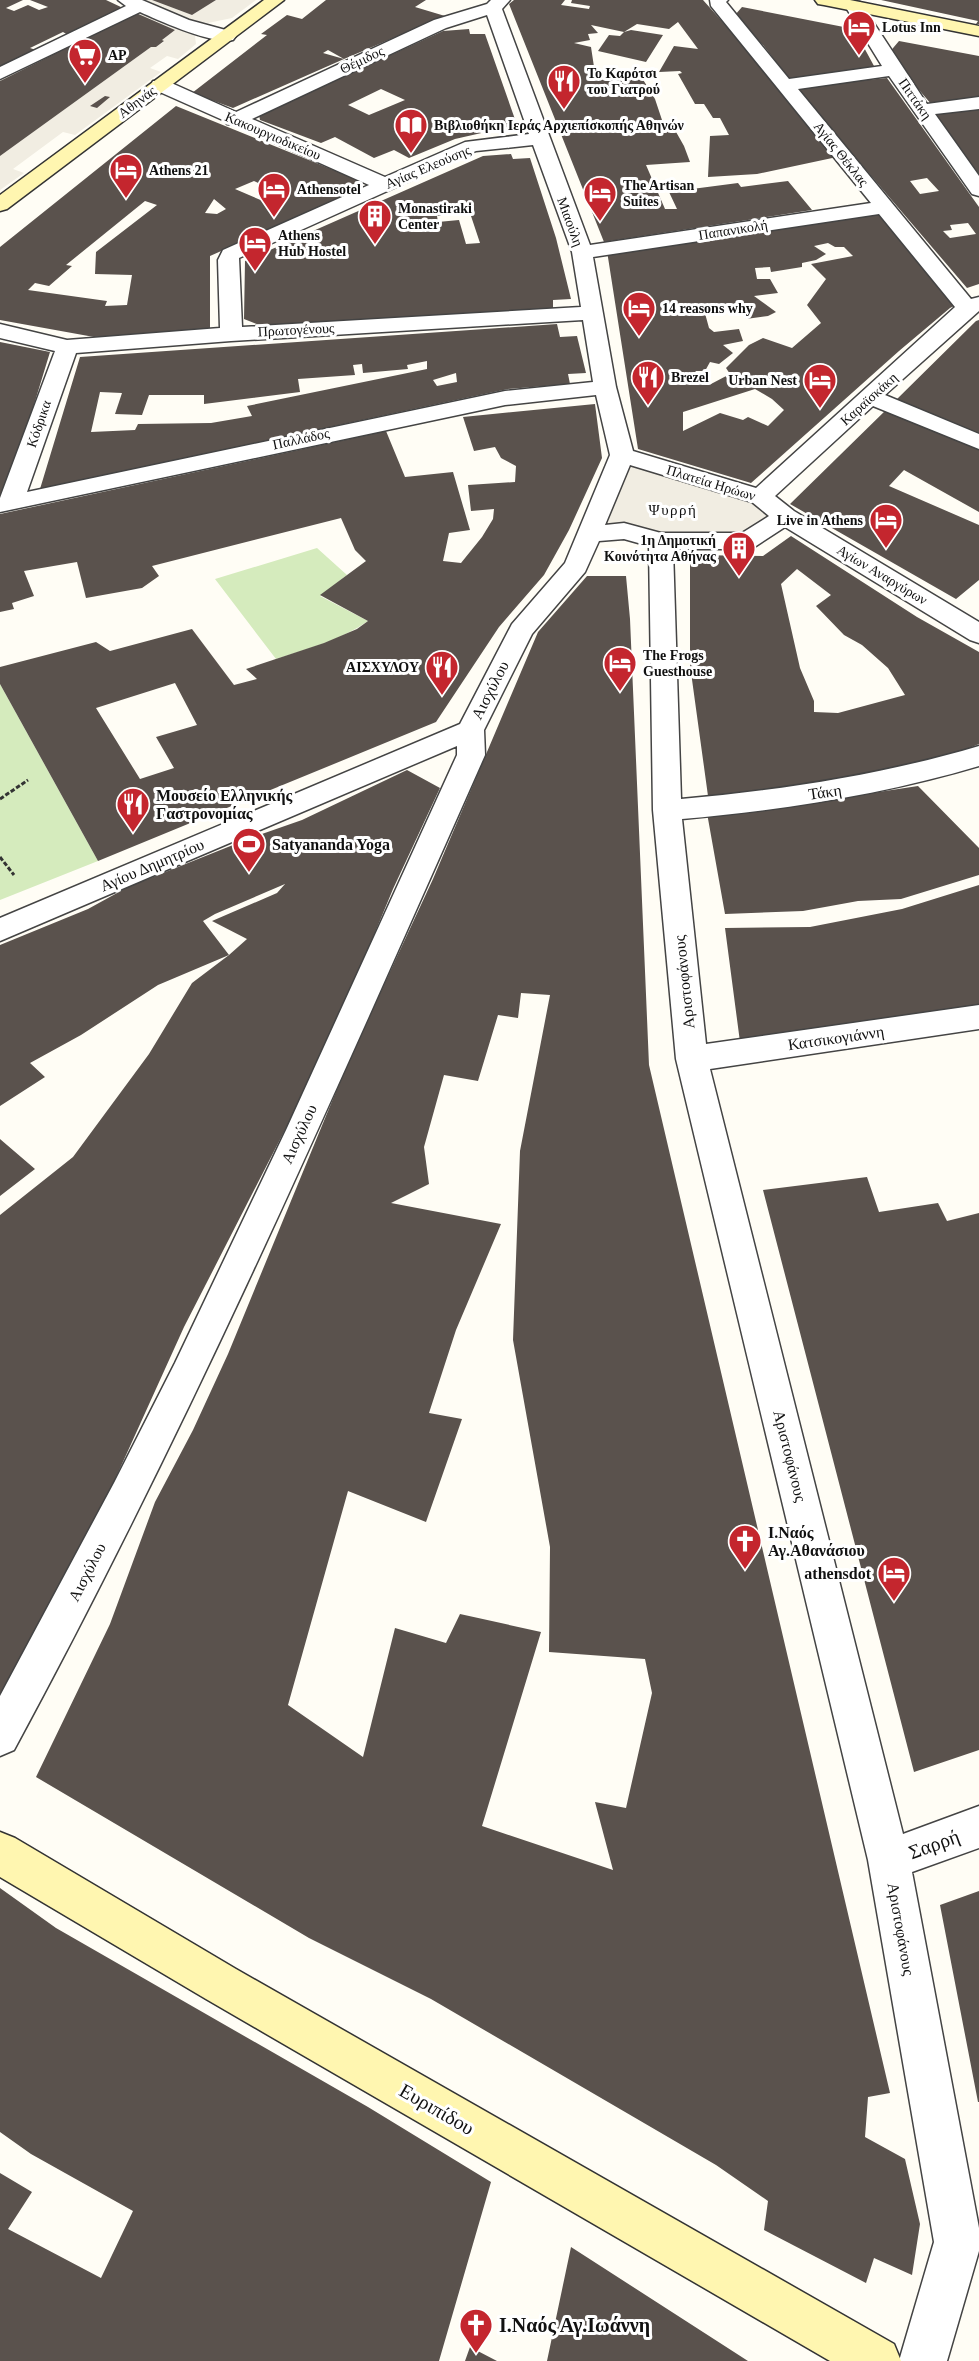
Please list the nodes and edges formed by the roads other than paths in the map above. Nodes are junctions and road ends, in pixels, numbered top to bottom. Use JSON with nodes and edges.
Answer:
{"nodes":[{"id":1,"x":275,"y":0,"type":"edge"},
{"id":2,"x":719,"y":0,"type":"edge"},
{"id":3,"x":824,"y":0,"type":"edge"},
{"id":4,"x":133,"y":3,"type":"edge"},
{"id":5,"x":497,"y":4,"type":"edge"},
{"id":6,"x":854,"y":6,"type":"junction"},
{"id":7,"x":979,"y":31,"type":"edge"},
{"id":8,"x":227,"y":36,"type":"junction"},
{"id":9,"x":894,"y":70,"type":"junction"},
{"id":10,"x":0,"y":74,"type":"edge"},
{"id":11,"x":785,"y":85,"type":"junction"},
{"id":12,"x":160,"y":86,"type":"junction"},
{"id":13,"x":979,"y":103,"type":"edge"},
{"id":14,"x":923,"y":110,"type":"junction"},
{"id":15,"x":234,"y":120,"type":"junction"},
{"id":16,"x":539,"y":139,"type":"junction"},
{"id":17,"x":386,"y":185,"type":"junction"},
{"id":18,"x":979,"y":190,"type":"edge"},
{"id":19,"x":0,"y":205,"type":"edge"},
{"id":20,"x":884,"y":207,"type":"junction"},
{"id":21,"x":582,"y":252,"type":"junction"},
{"id":22,"x":973,"y":306,"type":"edge"},
{"id":23,"x":594,"y":313,"type":"junction"},
{"id":24,"x":0,"y":331,"type":"edge"},
{"id":25,"x":231,"y":334,"type":"junction"},
{"id":26,"x":67,"y":347,"type":"junction"},
{"id":27,"x":605,"y":387,"type":"junction"},
{"id":28,"x":871,"y":397,"type":"junction"},
{"id":29,"x":979,"y":442,"type":"edge"},
{"id":30,"x":622,"y":455,"type":"junction"},
{"id":31,"x":760,"y":497,"type":"junction"},
{"id":32,"x":6,"y":503,"type":"edge"},
{"id":33,"x":785,"y":516,"type":"junction"},
{"id":34,"x":590,"y":534,"type":"junction"},
{"id":35,"x":661,"y":541,"type":"junction"},
{"id":36,"x":979,"y":634,"type":"edge"},
{"id":37,"x":470,"y":730,"type":"junction"},
{"id":38,"x":979,"y":756,"type":"edge"},
{"id":39,"x":667,"y":810,"type":"junction"},
{"id":40,"x":0,"y":930,"type":"edge"},
{"id":41,"x":979,"y":1017,"type":"edge"},
{"id":42,"x":692,"y":1059,"type":"junction"},
{"id":43,"x":0,"y":1736,"type":"edge"},
{"id":44,"x":979,"y":1827,"type":"edge"},
{"id":45,"x":0,"y":1853,"type":"edge"},
{"id":46,"x":889,"y":1860,"type":"junction"},
{"id":47,"x":877,"y":2361,"type":"edge"},
{"id":48,"x":923,"y":2361,"type":"edge"}],
"edges":[{"from":1,"to":8,"type":"street","name":"Αθηνάς"},
{"from":2,"to":11,"type":"street","name":"Αγίας Θέκλας"},
{"from":3,"to":6,"type":"street"},
{"from":4,"to":8,"type":"street"},
{"from":4,"to":10,"type":"street"},
{"from":5,"to":15,"type":"street","name":"Θέμιδος"},
{"from":5,"to":16,"type":"street","name":"Μιαούλη"},
{"from":6,"to":7,"type":"street"},
{"from":6,"to":9,"type":"street","name":"Πιττάκη"},
{"from":8,"to":12,"type":"street","name":"Αθηνάς"},
{"from":9,"to":11,"type":"street"},
{"from":9,"to":14,"type":"street","name":"Πιττάκη"},
{"from":11,"to":20,"type":"street","name":"Αγίας Θέκλας"},
{"from":12,"to":15,"type":"street","name":"Κακουργιοδικείου"},
{"from":12,"to":19,"type":"street","name":"Αθηνάς"},
{"from":13,"to":14,"type":"street"},
{"from":14,"to":18,"type":"street","name":"Πιττάκη"},
{"from":15,"to":17,"type":"street","name":"Κακουργιοδικείου"},
{"from":16,"to":17,"type":"street","name":"Αγίας Ελεούσης"},
{"from":16,"to":21,"type":"street","name":"Μιαούλη"},
{"from":17,"to":25,"type":"street","name":"Αγίας Ελεούσης"},
{"from":20,"to":21,"type":"street","name":"Παπανικολή"},
{"from":20,"to":22,"type":"street","name":"Αγίας Θέκλας"},
{"from":21,"to":23,"type":"street","name":"Μιαούλη"},
{"from":22,"to":28,"type":"street","name":"Καραϊσκάκη"},
{"from":23,"to":25,"type":"street","name":"Πρωτογένους"},
{"from":23,"to":27,"type":"street","name":"Μιαούλη"},
{"from":24,"to":26,"type":"street","name":"Πρωτογένους"},
{"from":25,"to":26,"type":"street","name":"Πρωτογένους"},
{"from":26,"to":32,"type":"street","name":"Κόδρικα"},
{"from":27,"to":30,"type":"street","name":"Μιαούλη"},
{"from":27,"to":32,"type":"street","name":"Παλλάδος"},
{"from":28,"to":29,"type":"street"},
{"from":28,"to":31,"type":"street","name":"Καραϊσκάκη"},
{"from":30,"to":31,"type":"street","name":"Πλατεία Ηρώων"},
{"from":30,"to":34,"type":"street"},
{"from":31,"to":33,"type":"street","name":"Πλατεία Ηρώων"},
{"from":33,"to":35,"type":"street"},
{"from":33,"to":36,"type":"street","name":"Αγίων Αναργύρων"},
{"from":34,"to":35,"type":"street"},
{"from":34,"to":37,"type":"street","name":"Αισχύλου"},
{"from":35,"to":39,"type":"street","name":"Αριστοφάνους"},
{"from":37,"to":40,"type":"street","name":"Αγίου Δημητρίου"},
{"from":37,"to":43,"type":"street","name":"Αισχύλου"},
{"from":38,"to":39,"type":"street","name":"Τάκη"},
{"from":39,"to":42,"type":"street","name":"Αριστοφάνους"},
{"from":41,"to":42,"type":"street","name":"Κατσικογιάννη"},
{"from":42,"to":46,"type":"street","name":"Αριστοφάνους"},
{"from":44,"to":46,"type":"street","name":"Σαρρή"},
{"from":45,"to":47,"type":"street","name":"Ευριπίδου"},
{"from":46,"to":48,"type":"street","name":"Αριστοφάνους"}]}
